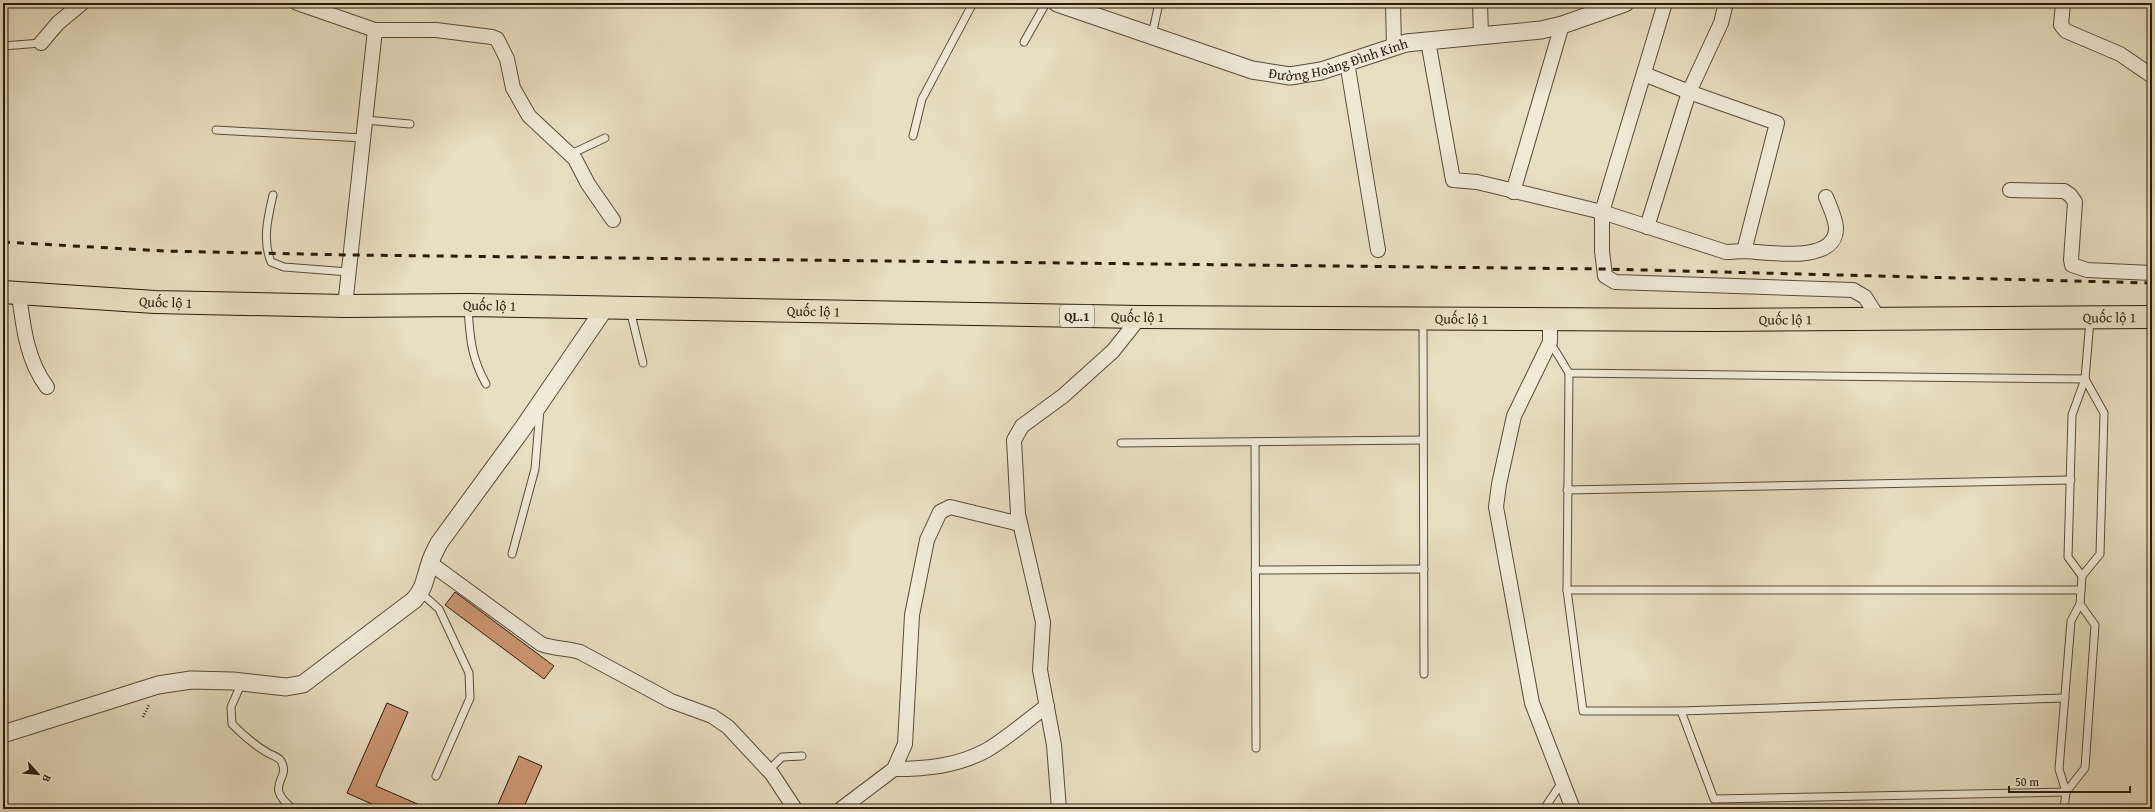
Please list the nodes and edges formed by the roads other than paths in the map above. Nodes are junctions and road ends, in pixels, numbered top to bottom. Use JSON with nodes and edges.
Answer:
{"nodes":[{"id":1,"x":82,"y":3,"type":"edge"},
{"id":2,"x":297,"y":3,"type":"edge"},
{"id":3,"x":973,"y":3,"type":"edge"},
{"id":4,"x":1046,"y":3,"type":"edge"},
{"id":5,"x":1057,"y":3,"type":"edge"},
{"id":6,"x":1159,"y":3,"type":"edge"},
{"id":7,"x":1393,"y":3,"type":"edge"},
{"id":8,"x":1480,"y":3,"type":"edge"},
{"id":9,"x":1625,"y":3,"type":"edge"},
{"id":10,"x":1665,"y":3,"type":"edge"},
{"id":11,"x":1726,"y":3,"type":"edge"},
{"id":12,"x":2063,"y":3,"type":"edge"},
{"id":13,"x":1562,"y":25,"type":"junction"},
{"id":14,"x":375,"y":30,"type":"junction"},
{"id":15,"x":1152,"y":35,"type":"junction"},
{"id":16,"x":1481,"y":36,"type":"junction"},
{"id":17,"x":1428,"y":41,"type":"junction"},
{"id":18,"x":1024,"y":42,"type":"dead end"},
{"id":19,"x":41,"y":43,"type":"joint"},
{"id":20,"x":3,"y":46,"type":"edge"},
{"id":21,"x":1394,"y":47,"type":"junction"},
{"id":22,"x":1347,"y":62,"type":"junction"},
{"id":23,"x":1644,"y":74,"type":"junction"},
{"id":24,"x":2152,"y":76,"type":"edge"},
{"id":25,"x":1689,"y":92,"type":"junction"},
{"id":26,"x":365,"y":120,"type":"junction"},
{"id":27,"x":410,"y":124,"type":"dead end"},
{"id":28,"x":216,"y":130,"type":"dead end"},
{"id":29,"x":913,"y":136,"type":"dead end"},
{"id":30,"x":364,"y":138,"type":"junction"},
{"id":31,"x":605,"y":138,"type":"dead end"},
{"id":32,"x":570,"y":154,"type":"junction"},
{"id":33,"x":2010,"y":190,"type":"dead end"},
{"id":34,"x":1513,"y":192,"type":"junction"},
{"id":35,"x":273,"y":195,"type":"dead end"},
{"id":36,"x":1826,"y":197,"type":"dead end"},
{"id":37,"x":1602,"y":212,"type":"junction"},
{"id":38,"x":613,"y":220,"type":"dead end"},
{"id":39,"x":1647,"y":227,"type":"junction"},
{"id":40,"x":1378,"y":250,"type":"dead end"},
{"id":41,"x":1744,"y":251,"type":"junction"},
{"id":42,"x":349,"y":272,"type":"junction"},
{"id":43,"x":2152,"y":273,"type":"edge"},
{"id":44,"x":11,"y":293,"type":"edge"},
{"id":45,"x":468,"y":305,"type":"junction"},
{"id":46,"x":345,"y":306,"type":"junction"},
{"id":47,"x":605,"y":308,"type":"junction"},
{"id":48,"x":630,"y":308,"type":"junction"},
{"id":49,"x":1140,"y":317,"type":"junction"},
{"id":50,"x":2091,"y":317,"type":"junction"},
{"id":51,"x":2152,"y":317,"type":"edge"},
{"id":52,"x":1423,"y":318,"type":"junction"},
{"id":53,"x":1550,"y":318,"type":"junction"},
{"id":54,"x":1879,"y":319,"type":"junction"},
{"id":55,"x":1550,"y":342,"type":"junction"},
{"id":56,"x":643,"y":363,"type":"dead end"},
{"id":57,"x":1568,"y":372,"type":"junction"},
{"id":58,"x":2085,"y":379,"type":"junction"},
{"id":59,"x":486,"y":384,"type":"dead end"},
{"id":60,"x":47,"y":387,"type":"dead end"},
{"id":61,"x":539,"y":405,"type":"junction"},
{"id":62,"x":1423,"y":440,"type":"junction"},
{"id":63,"x":1255,"y":442,"type":"junction"},
{"id":64,"x":1121,"y":443,"type":"dead end"},
{"id":65,"x":2071,"y":480,"type":"junction"},
{"id":66,"x":1567,"y":490,"type":"junction"},
{"id":67,"x":1020,"y":524,"type":"junction"},
{"id":68,"x":512,"y":554,"type":"dead end"},
{"id":69,"x":430,"y":563,"type":"junction"},
{"id":70,"x":1424,"y":569,"type":"junction"},
{"id":71,"x":1255,"y":570,"type":"junction"},
{"id":72,"x":2082,"y":576,"type":"junction"},
{"id":73,"x":1567,"y":590,"type":"junction"},
{"id":74,"x":2081,"y":590,"type":"junction"},
{"id":75,"x":421,"y":593,"type":"junction"},
{"id":76,"x":2080,"y":604,"type":"junction"},
{"id":77,"x":1424,"y":674,"type":"dead end"},
{"id":78,"x":242,"y":682,"type":"junction"},
{"id":79,"x":2065,"y":698,"type":"junction"},
{"id":80,"x":1047,"y":706,"type":"junction"},
{"id":81,"x":1681,"y":711,"type":"junction"},
{"id":82,"x":3,"y":734,"type":"edge"},
{"id":83,"x":1256,"y":748,"type":"dead end"},
{"id":84,"x":802,"y":756,"type":"dead end"},
{"id":85,"x":894,"y":769,"type":"junction"},
{"id":86,"x":769,"y":770,"type":"junction"},
{"id":87,"x":436,"y":776,"type":"dead end"},
{"id":88,"x":1562,"y":782,"type":"junction"},
{"id":89,"x":2066,"y":792,"type":"junction"},
{"id":90,"x":293,"y":809,"type":"edge"},
{"id":91,"x":795,"y":809,"type":"edge"},
{"id":92,"x":841,"y":809,"type":"edge"},
{"id":93,"x":1059,"y":809,"type":"edge"},
{"id":94,"x":1544,"y":809,"type":"edge"},
{"id":95,"x":1573,"y":809,"type":"edge"},
{"id":96,"x":2064,"y":809,"type":"edge"}],
"edges":[{"from":1,"to":19,"type":"street"},
{"from":2,"to":14,"type":"street"},
{"from":3,"to":29,"type":"lane"},
{"from":4,"to":18,"type":"lane"},
{"from":5,"to":15,"type":"street","name":"Đường Hoàng Đình Kinh"},
{"from":6,"to":15,"type":"lane"},
{"from":7,"to":21,"type":"street"},
{"from":8,"to":16,"type":"street"},
{"from":9,"to":13,"type":"street","name":"Đường Hoàng Đình Kinh"},
{"from":10,"to":23,"type":"street"},
{"from":11,"to":25,"type":"street"},
{"from":12,"to":24,"type":"street"},
{"from":13,"to":16,"type":"street","name":"Đường Hoàng Đình Kinh"},
{"from":13,"to":34,"type":"street"},
{"from":14,"to":26,"type":"street"},
{"from":14,"to":32,"type":"street"},
{"from":15,"to":22,"type":"street","name":"Đường Hoàng Đình Kinh"},
{"from":16,"to":17,"type":"street","name":"Đường Hoàng Đình Kinh"},
{"from":17,"to":21,"type":"street","name":"Đường Hoàng Đình Kinh"},
{"from":17,"to":34,"type":"street"},
{"from":19,"to":20,"type":"lane"},
{"from":21,"to":22,"type":"street","name":"Đường Hoàng Đình Kinh"},
{"from":22,"to":40,"type":"street"},
{"from":23,"to":25,"type":"street"},
{"from":23,"to":37,"type":"street"},
{"from":25,"to":39,"type":"street"},
{"from":25,"to":41,"type":"street"},
{"from":26,"to":27,"type":"lane"},
{"from":26,"to":30,"type":"street"},
{"from":28,"to":30,"type":"lane"},
{"from":30,"to":42,"type":"street"},
{"from":31,"to":32,"type":"lane"},
{"from":32,"to":38,"type":"street"},
{"from":33,"to":43,"type":"street"},
{"from":34,"to":37,"type":"street"},
{"from":35,"to":42,"type":"lane"},
{"from":36,"to":41,"type":"street"},
{"from":37,"to":39,"type":"street"},
{"from":37,"to":54,"type":"street"},
{"from":39,"to":41,"type":"street"},
{"from":42,"to":46,"type":"street"},
{"from":44,"to":46,"type":"highway","name":"Quốc lộ 1","number":"QL.1"},
{"from":44,"to":60,"type":"street"},
{"from":45,"to":46,"type":"highway","name":"Quốc lộ 1","number":"QL.1"},
{"from":45,"to":47,"type":"highway","name":"Quốc lộ 1","number":"QL.1"},
{"from":45,"to":59,"type":"lane"},
{"from":47,"to":48,"type":"highway","name":"Quốc lộ 1","number":"QL.1"},
{"from":47,"to":61,"type":"street"},
{"from":48,"to":49,"type":"highway","name":"Quốc lộ 1","number":"QL.1"},
{"from":48,"to":56,"type":"lane"},
{"from":49,"to":52,"type":"highway","name":"Quốc lộ 1","number":"QL.1"},
{"from":49,"to":67,"type":"street"},
{"from":50,"to":51,"type":"highway","name":"Quốc lộ 1","number":"QL.1"},
{"from":50,"to":54,"type":"highway","name":"Quốc lộ 1","number":"QL.1"},
{"from":50,"to":58,"type":"lane"},
{"from":52,"to":53,"type":"highway","name":"Quốc lộ 1","number":"QL.1"},
{"from":52,"to":62,"type":"lane"},
{"from":53,"to":54,"type":"highway","name":"Quốc lộ 1","number":"QL.1"},
{"from":53,"to":55,"type":"street"},
{"from":55,"to":57,"type":"lane"},
{"from":55,"to":88,"type":"street"},
{"from":57,"to":58,"type":"lane"},
{"from":57,"to":66,"type":"lane"},
{"from":58,"to":65,"type":"lane"},
{"from":58,"to":72,"type":"lane"},
{"from":61,"to":68,"type":"lane"},
{"from":61,"to":69,"type":"street"},
{"from":62,"to":63,"type":"lane"},
{"from":62,"to":70,"type":"lane"},
{"from":63,"to":64,"type":"lane"},
{"from":63,"to":71,"type":"lane"},
{"from":65,"to":66,"type":"lane"},
{"from":65,"to":72,"type":"lane"},
{"from":66,"to":73,"type":"lane"},
{"from":67,"to":80,"type":"street"},
{"from":67,"to":85,"type":"street"},
{"from":69,"to":75,"type":"street"},
{"from":69,"to":86,"type":"street"},
{"from":70,"to":71,"type":"lane"},
{"from":70,"to":77,"type":"lane"},
{"from":71,"to":83,"type":"lane"},
{"from":72,"to":74,"type":"lane"},
{"from":73,"to":74,"type":"lane"},
{"from":73,"to":81,"type":"lane"},
{"from":74,"to":76,"type":"lane"},
{"from":75,"to":78,"type":"street"},
{"from":75,"to":87,"type":"lane"},
{"from":76,"to":79,"type":"lane"},
{"from":76,"to":89,"type":"lane"},
{"from":78,"to":82,"type":"street"},
{"from":78,"to":90,"type":"lane"},
{"from":79,"to":81,"type":"lane"},
{"from":79,"to":89,"type":"lane"},
{"from":80,"to":85,"type":"street"},
{"from":80,"to":93,"type":"street"},
{"from":81,"to":89,"type":"lane"},
{"from":84,"to":86,"type":"lane"},
{"from":85,"to":92,"type":"street"},
{"from":86,"to":91,"type":"street"},
{"from":88,"to":94,"type":"lane"},
{"from":88,"to":95,"type":"street"},
{"from":89,"to":96,"type":"lane"}]}
